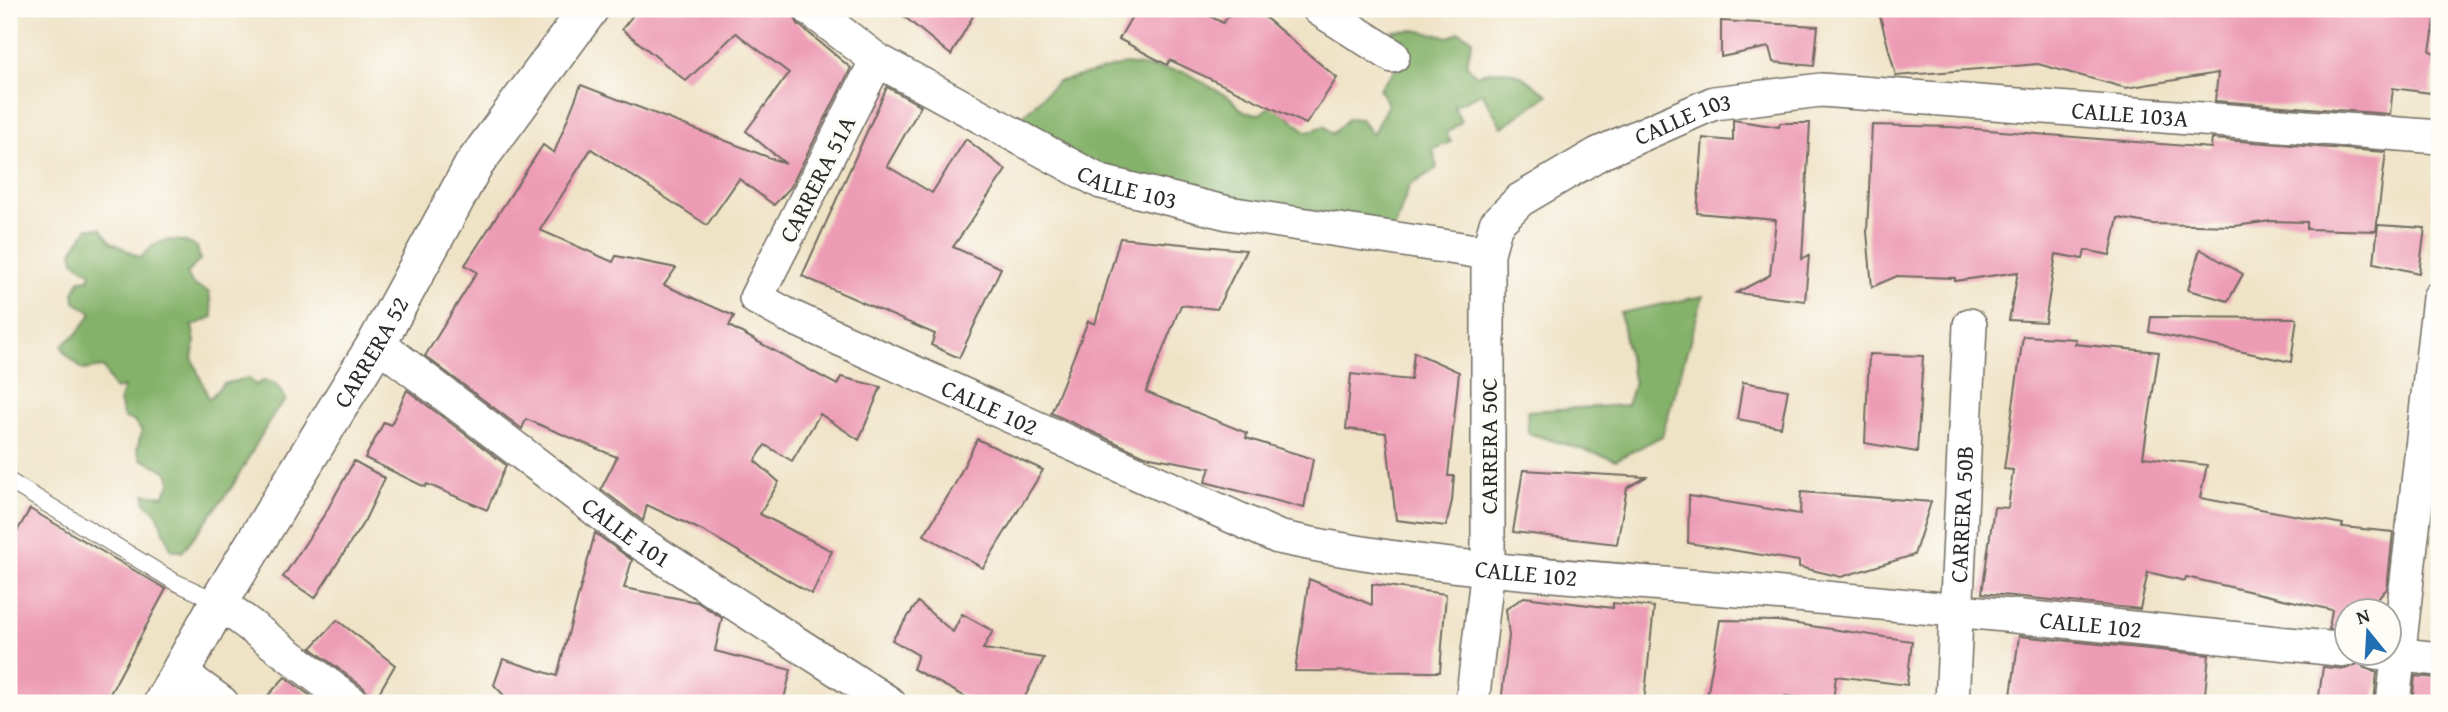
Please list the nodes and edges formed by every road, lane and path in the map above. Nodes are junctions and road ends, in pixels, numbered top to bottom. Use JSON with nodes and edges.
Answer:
{"nodes":[{"id":1,"x":589,"y":9,"type":"edge"},
{"id":2,"x":810,"y":9,"type":"edge"},
{"id":3,"x":1319,"y":9,"type":"edge"},
{"id":4,"x":1393,"y":56,"type":"dead end"},
{"id":5,"x":877,"y":60,"type":"junction"},
{"id":6,"x":1821,"y":90,"type":"joint"},
{"id":7,"x":2439,"y":137,"type":"edge"},
{"id":8,"x":1520,"y":200,"type":"joint"},
{"id":9,"x":1488,"y":253,"type":"junction"},
{"id":10,"x":756,"y":298,"type":"joint"},
{"id":11,"x":2439,"y":298,"type":"edge"},
{"id":12,"x":1970,"y":325,"type":"dead end"},
{"id":13,"x":377,"y":344,"type":"junction"},
{"id":14,"x":9,"y":481,"type":"edge"},
{"id":15,"x":1488,"y":568,"type":"junction"},
{"id":16,"x":2396,"y":596,"type":"edge"},
{"id":17,"x":219,"y":602,"type":"junction"},
{"id":18,"x":1958,"y":609,"type":"junction"},
{"id":19,"x":2332,"y":648,"type":"edge"},
{"id":20,"x":2402,"y":655,"type":"edge"},
{"id":21,"x":2439,"y":659,"type":"edge"},
{"id":22,"x":2389,"y":666,"type":"edge"},
{"id":23,"x":171,"y":688,"type":"edge"},
{"id":24,"x":222,"y":703,"type":"edge"},
{"id":25,"x":352,"y":703,"type":"edge"},
{"id":26,"x":889,"y":703,"type":"edge"},
{"id":27,"x":1472,"y":703,"type":"edge"},
{"id":28,"x":1952,"y":703,"type":"edge"},
{"id":29,"x":2393,"y":703,"type":"edge"}],
"edges":[{"from":1,"to":13,"type":"main road","name":"CARRERA 52"},
{"from":2,"to":5,"type":"street","name":"CALLE 103"},
{"from":3,"to":4,"type":"street"},
{"from":5,"to":9,"type":"street","name":"CALLE 103"},
{"from":5,"to":10,"type":"street","name":"CARRERA 51A"},
{"from":6,"to":7,"type":"street","name":"CALLE 103A"},
{"from":6,"to":8,"type":"street","name":"CALLE 103"},
{"from":8,"to":9,"type":"street","name":"CARRERA 50C"},
{"from":9,"to":15,"type":"street","name":"CARRERA 50C"},
{"from":10,"to":15,"type":"street","name":"CALLE 102"},
{"from":11,"to":16,"type":"street"},
{"from":12,"to":18,"type":"street","name":"CARRERA 50B"},
{"from":13,"to":17,"type":"main road","name":"CARRERA 52"},
{"from":13,"to":26,"type":"street","name":"CALLE 101"},
{"from":14,"to":17,"type":"lane"},
{"from":15,"to":18,"type":"street","name":"CALLE 102"},
{"from":15,"to":27,"type":"street","name":"CARRERA 50C"},
{"from":17,"to":23,"type":"main road","name":"CARRERA 52"},
{"from":17,"to":25,"type":"street"},
{"from":18,"to":19,"type":"street","name":"CALLE 102"},
{"from":18,"to":28,"type":"street","name":"CARRERA 50B"},
{"from":20,"to":21,"type":"street"},
{"from":22,"to":29,"type":"street"},
{"from":23,"to":24,"type":"street"}]}
